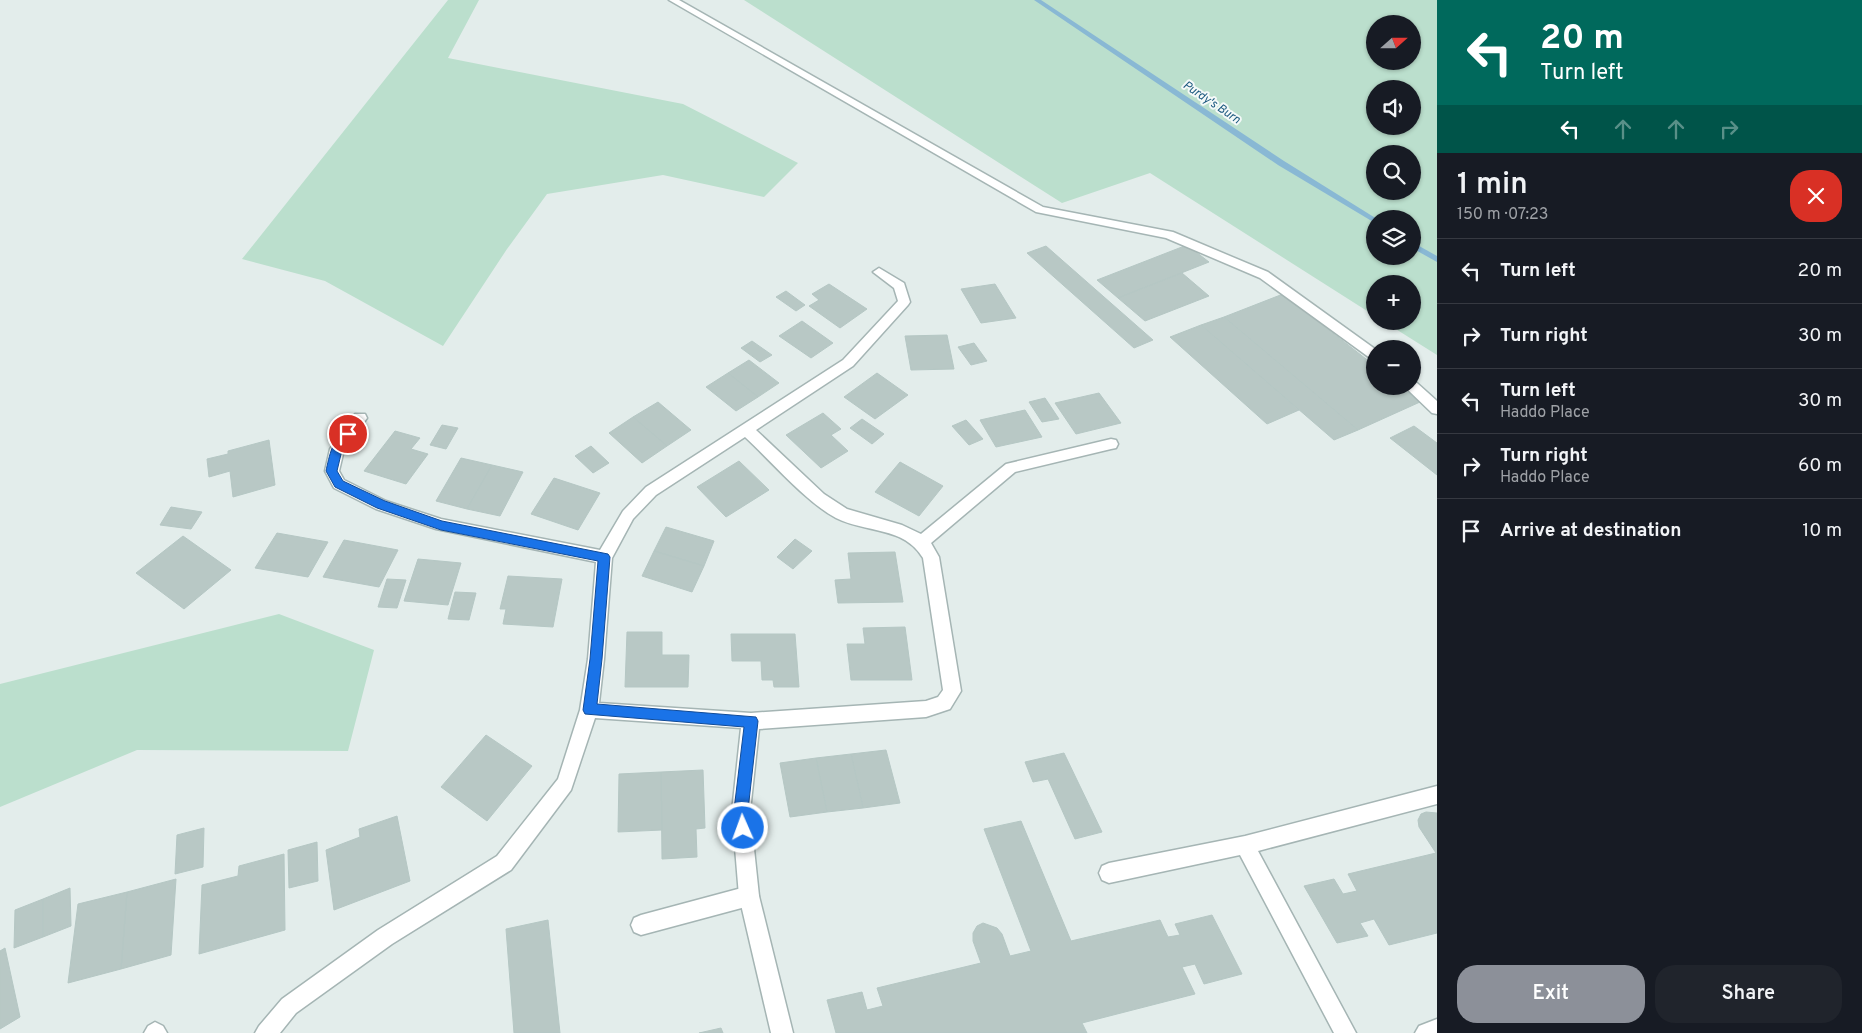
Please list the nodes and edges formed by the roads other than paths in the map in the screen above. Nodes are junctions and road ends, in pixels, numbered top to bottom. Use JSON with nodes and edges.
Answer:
{"nodes":[{"id":1,"x":673,"y":0,"type":"edge"},
{"id":2,"x":879,"y":272,"type":"dead end"},
{"id":3,"x":1366,"y":348,"type":"edge"},
{"id":4,"x":1421,"y":394,"type":"edge"},
{"id":5,"x":1437,"y":409,"type":"edge"},
{"id":6,"x":360,"y":418,"type":"dead end"},
{"id":7,"x":746,"y":429,"type":"junction"},
{"id":8,"x":1111,"y":444,"type":"dead end"},
{"id":9,"x":922,"y":542,"type":"junction"},
{"id":10,"x":604,"y":557,"type":"junction"},
{"id":11,"x":589,"y":710,"type":"junction"},
{"id":12,"x":751,"y":721,"type":"junction"},
{"id":13,"x":1437,"y":795,"type":"edge"},
{"id":14,"x":1245,"y":845,"type":"junction"},
{"id":15,"x":1109,"y":873,"type":"dead end"},
{"id":16,"x":749,"y":896,"type":"junction"},
{"id":17,"x":641,"y":925,"type":"dead end"},
{"id":18,"x":1437,"y":1030,"type":"edge"},
{"id":19,"x":266,"y":1033,"type":"edge"},
{"id":20,"x":782,"y":1033,"type":"edge"},
{"id":21,"x":1344,"y":1033,"type":"edge"},
{"id":22,"x":1426,"y":1033,"type":"edge"}],
"edges":[{"from":1,"to":3,"type":"street"},
{"from":2,"to":7,"type":"street"},
{"from":4,"to":5,"type":"street"},
{"from":6,"to":10,"type":"street"},
{"from":7,"to":9,"type":"street"},
{"from":7,"to":10,"type":"street"},
{"from":8,"to":9,"type":"street"},
{"from":9,"to":12,"type":"street"},
{"from":10,"to":11,"type":"street"},
{"from":11,"to":12,"type":"street"},
{"from":11,"to":19,"type":"street"},
{"from":12,"to":16,"type":"street"},
{"from":13,"to":14,"type":"street"},
{"from":14,"to":15,"type":"street"},
{"from":14,"to":21,"type":"street"},
{"from":16,"to":17,"type":"street"},
{"from":16,"to":20,"type":"street"},
{"from":18,"to":22,"type":"street"}]}
